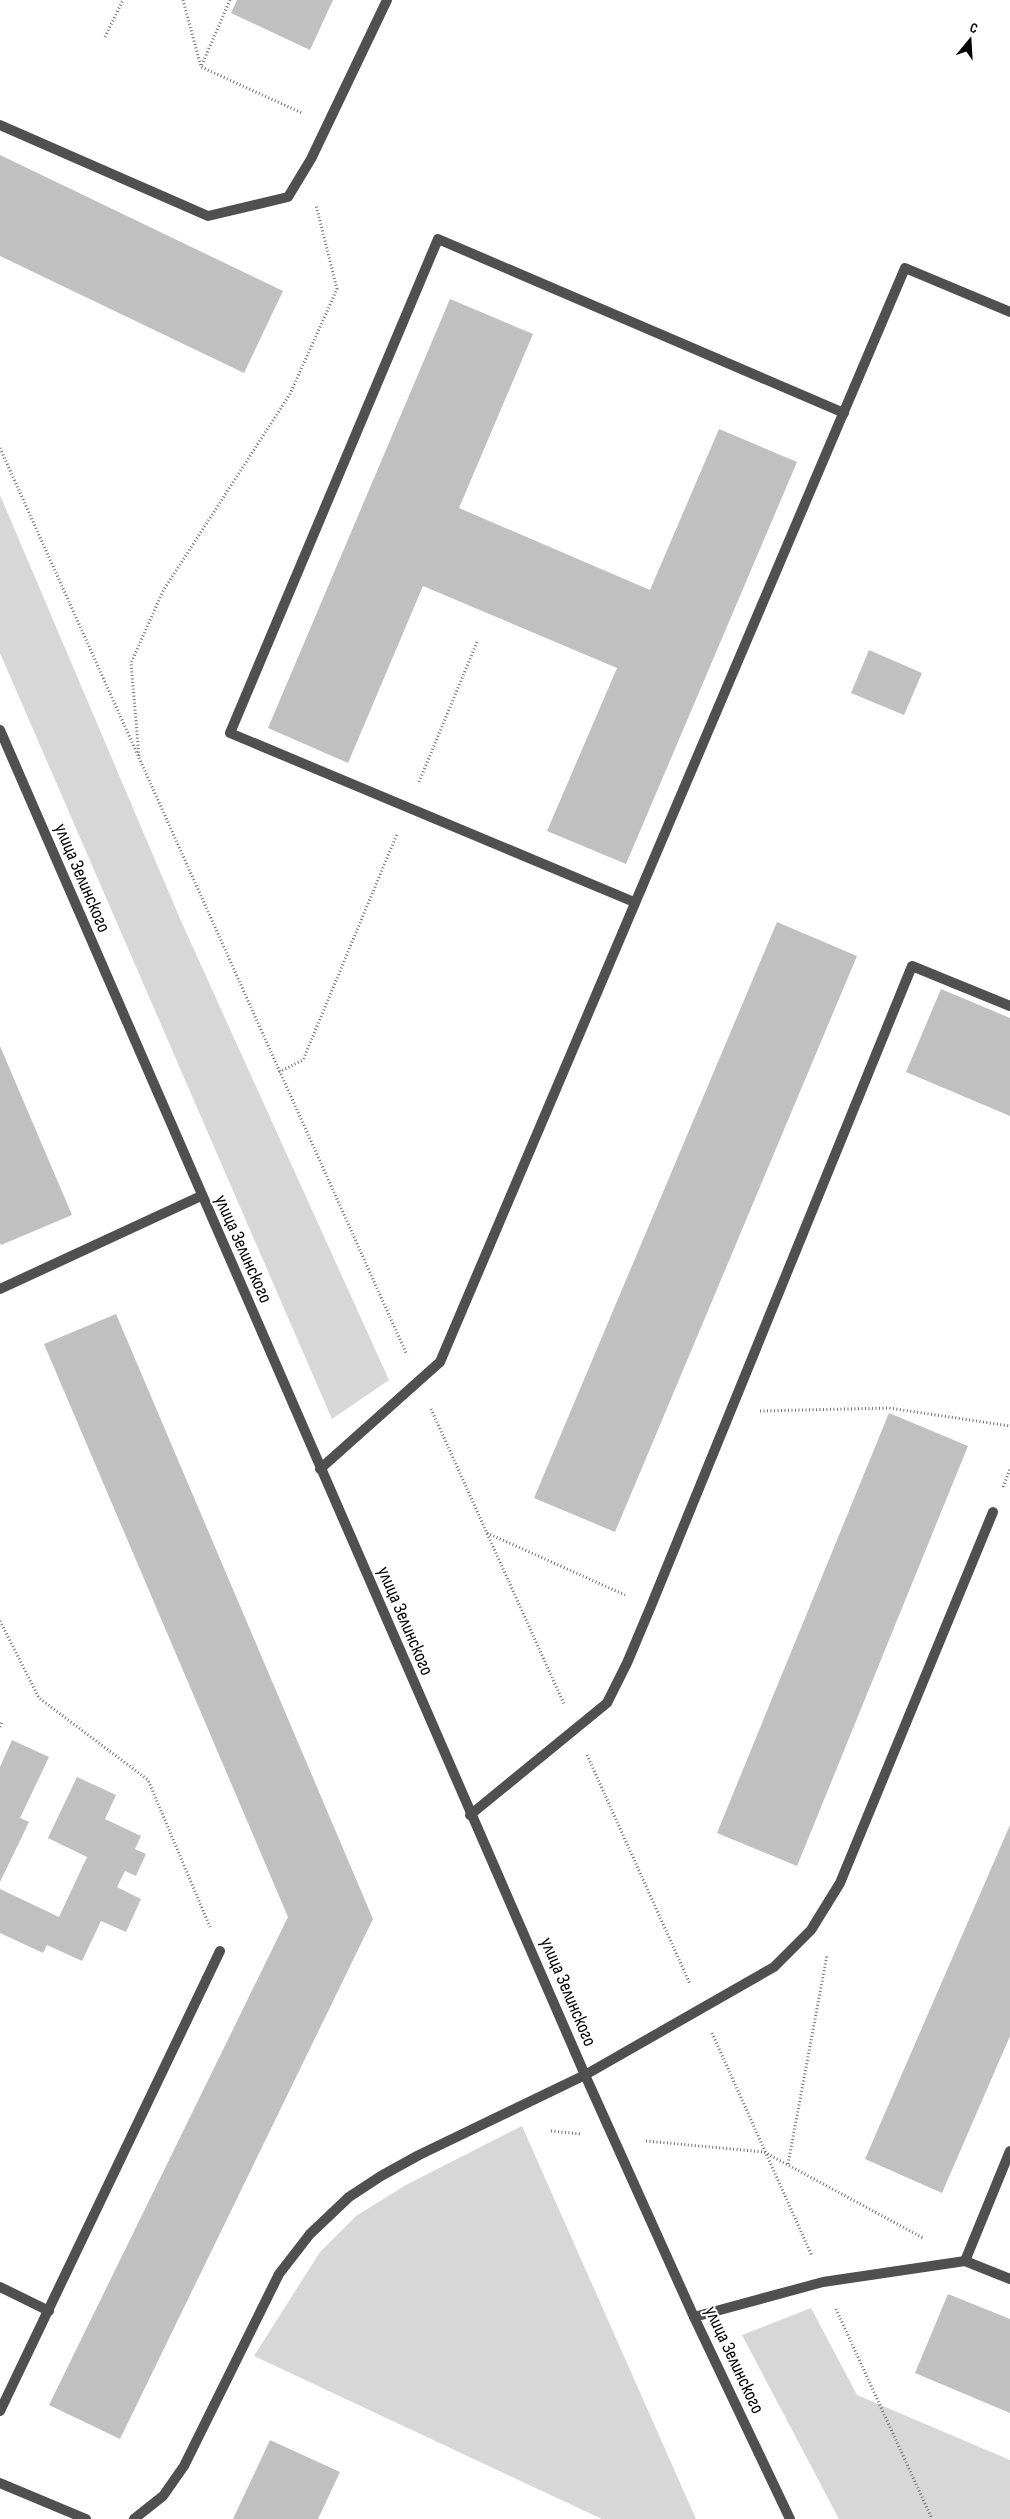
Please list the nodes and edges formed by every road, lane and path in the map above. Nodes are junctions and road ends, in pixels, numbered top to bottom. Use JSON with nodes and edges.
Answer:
{"nodes":[{"id":1,"x":123,"y":0,"type":"edge"},
{"id":2,"x":183,"y":0,"type":"edge"},
{"id":3,"x":230,"y":0,"type":"edge"},
{"id":4,"x":387,"y":0,"type":"edge"},
{"id":5,"x":105,"y":37,"type":"dead end"},
{"id":6,"x":201,"y":66,"type":"junction"},
{"id":7,"x":0,"y":125,"type":"edge"},
{"id":8,"x":327,"y":125,"type":"junction"},
{"id":9,"x":311,"y":159,"type":"junction"},
{"id":10,"x":1010,"y":312,"type":"edge"},
{"id":11,"x":844,"y":413,"type":"junction"},
{"id":12,"x":0,"y":448,"type":"edge"},
{"id":13,"x":477,"y":642,"type":"dead end"},
{"id":14,"x":0,"y":730,"type":"edge"},
{"id":15,"x":139,"y":760,"type":"junction"},
{"id":16,"x":408,"y":808,"type":"junction"},
{"id":17,"x":634,"y":902,"type":"junction"},
{"id":18,"x":1010,"y":1006,"type":"edge"},
{"id":19,"x":279,"y":1072,"type":"junction"},
{"id":20,"x":201,"y":1196,"type":"junction"},
{"id":21,"x":0,"y":1288,"type":"edge"},
{"id":22,"x":419,"y":1382,"type":"junction"},
{"id":23,"x":731,"y":1412,"type":"junction"},
{"id":24,"x":1010,"y":1426,"type":"edge"},
{"id":25,"x":320,"y":1469,"type":"junction"},
{"id":26,"x":993,"y":1512,"type":"dead end"},
{"id":27,"x":486,"y":1533,"type":"junction"},
{"id":28,"x":651,"y":1606,"type":"junction"},
{"id":29,"x":0,"y":1621,"type":"edge"},
{"id":30,"x":2,"y":1722,"type":"dead end"},
{"id":31,"x":0,"y":1727,"type":"edge"},
{"id":32,"x":575,"y":1729,"type":"junction"},
{"id":33,"x":470,"y":1815,"type":"junction"},
{"id":34,"x":220,"y":1950,"type":"joint"},
{"id":35,"x":828,"y":1950,"type":"dead end"},
{"id":36,"x":701,"y":2009,"type":"junction"},
{"id":37,"x":585,"y":2075,"type":"junction"},
{"id":38,"x":551,"y":2131,"type":"dead end"},
{"id":39,"x":590,"y":2135,"type":"dead end"},
{"id":40,"x":638,"y":2140,"type":"dead end"},
{"id":41,"x":1010,"y":2151,"type":"edge"},
{"id":42,"x":764,"y":2152,"type":"junction"},
{"id":43,"x":788,"y":2164,"type":"junction"},
{"id":44,"x":965,"y":2261,"type":"junction"},
{"id":45,"x":1010,"y":2279,"type":"edge"},
{"id":46,"x":823,"y":2282,"type":"junction"},
{"id":47,"x":0,"y":2287,"type":"edge"},
{"id":48,"x":49,"y":2311,"type":"junction"},
{"id":49,"x":694,"y":2317,"type":"junction"},
{"id":50,"x":0,"y":2411,"type":"edge"},
{"id":51,"x":0,"y":2483,"type":"edge"},
{"id":52,"x":86,"y":2519,"type":"edge"},
{"id":53,"x":134,"y":2519,"type":"edge"},
{"id":54,"x":790,"y":2519,"type":"edge"},
{"id":55,"x":932,"y":2519,"type":"edge"}],
"edges":[{"from":1,"to":5,"type":"path"},
{"from":2,"to":6,"type":"path"},
{"from":3,"to":6,"type":"path"},
{"from":4,"to":8,"type":"street"},
{"from":6,"to":8,"type":"path"},
{"from":7,"to":9,"type":"street"},
{"from":8,"to":9,"type":"street"},
{"from":9,"to":15,"type":"path"},
{"from":10,"to":11,"type":"street"},
{"from":11,"to":16,"type":"street"},
{"from":11,"to":17,"type":"street"},
{"from":12,"to":15,"type":"path"},
{"from":13,"to":16,"type":"path"},
{"from":14,"to":20,"type":"street","name":"улица Зелинского"},
{"from":15,"to":19,"type":"path"},
{"from":16,"to":17,"type":"street"},
{"from":16,"to":19,"type":"path"},
{"from":17,"to":22,"type":"street"},
{"from":18,"to":23,"type":"street"},
{"from":19,"to":22,"type":"path"},
{"from":20,"to":21,"type":"street"},
{"from":20,"to":25,"type":"street","name":"улица Зелинского"},
{"from":22,"to":25,"type":"street"},
{"from":22,"to":27,"type":"path"},
{"from":23,"to":24,"type":"path"},
{"from":23,"to":28,"type":"street"},
{"from":25,"to":33,"type":"street","name":"улица Зелинского"},
{"from":26,"to":36,"type":"street"},
{"from":27,"to":28,"type":"path"},
{"from":27,"to":32,"type":"path"},
{"from":28,"to":32,"type":"street"},
{"from":29,"to":34,"type":"path"},
{"from":30,"to":31,"type":"path"},
{"from":32,"to":33,"type":"street"},
{"from":32,"to":36,"type":"path"},
{"from":33,"to":37,"type":"street","name":"улица Зелинского"},
{"from":34,"to":48,"type":"street"},
{"from":35,"to":43,"type":"path"},
{"from":36,"to":37,"type":"street"},
{"from":36,"to":42,"type":"path"},
{"from":37,"to":49,"type":"street","name":"улица Зелинского"},
{"from":37,"to":53,"type":"street"},
{"from":38,"to":39,"type":"path"},
{"from":40,"to":42,"type":"path"},
{"from":41,"to":44,"type":"street"},
{"from":42,"to":43,"type":"path"},
{"from":42,"to":46,"type":"path"},
{"from":43,"to":44,"type":"path"},
{"from":44,"to":45,"type":"street"},
{"from":44,"to":46,"type":"street"},
{"from":46,"to":49,"type":"street"},
{"from":46,"to":55,"type":"path"},
{"from":47,"to":48,"type":"street"},
{"from":48,"to":50,"type":"street"},
{"from":49,"to":54,"type":"street","name":"улица Зелинского"},
{"from":51,"to":52,"type":"street"}]}
